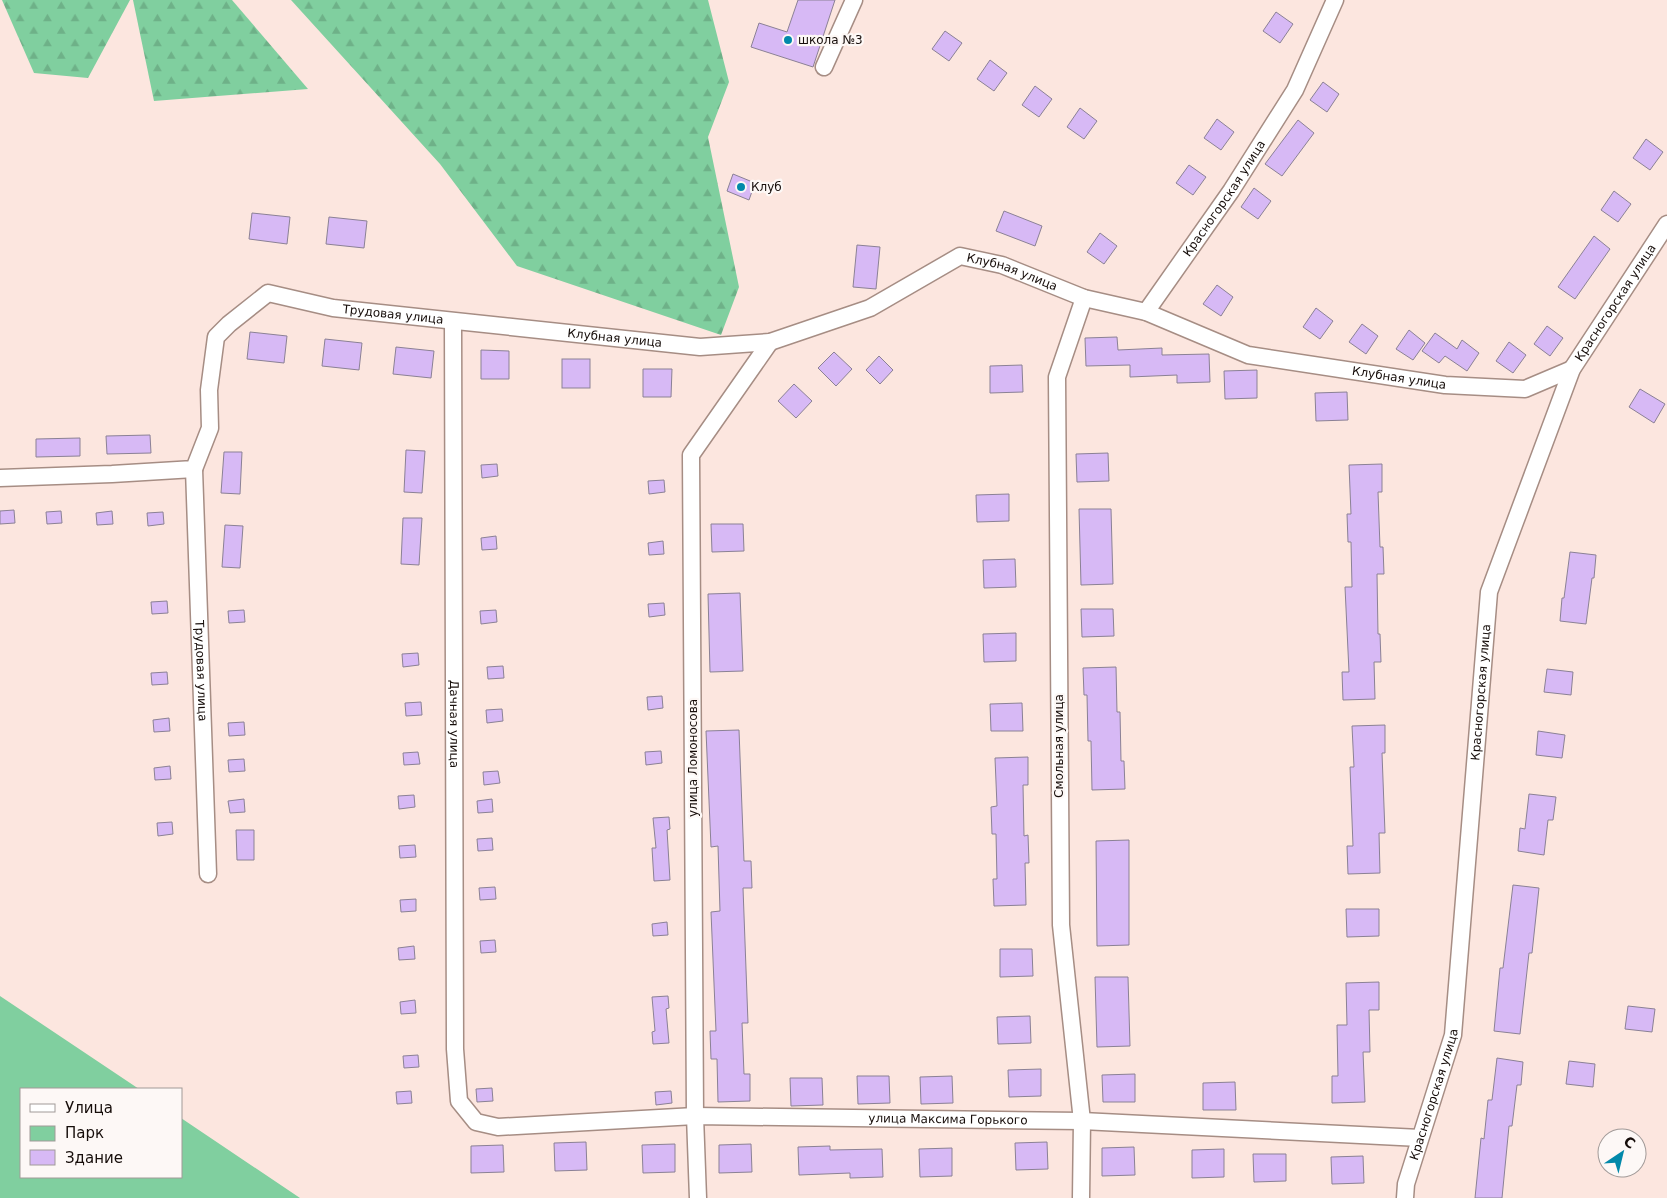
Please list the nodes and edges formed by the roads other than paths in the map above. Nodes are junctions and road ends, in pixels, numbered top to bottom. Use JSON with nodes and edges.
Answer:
{"nodes":[{"id":1,"x":854,"y":0,"type":"edge"},
{"id":2,"x":1335,"y":0,"type":"edge"},
{"id":3,"x":824,"y":67,"type":"dead end"},
{"id":4,"x":1667,"y":224,"type":"edge"},
{"id":5,"x":1084,"y":298,"type":"junction"},
{"id":6,"x":1146,"y":312,"type":"junction"},
{"id":7,"x":453,"y":322,"type":"junction"},
{"id":8,"x":770,"y":342,"type":"junction"},
{"id":9,"x":1572,"y":369,"type":"junction"},
{"id":10,"x":194,"y":469,"type":"junction"},
{"id":11,"x":0,"y":478,"type":"edge"},
{"id":12,"x":208,"y":874,"type":"dead end"},
{"id":13,"x":695,"y":1116,"type":"junction"},
{"id":14,"x":1082,"y":1121,"type":"junction"},
{"id":15,"x":476,"y":1122,"type":"joint"},
{"id":16,"x":1420,"y":1138,"type":"junction"},
{"id":17,"x":698,"y":1198,"type":"edge"},
{"id":18,"x":1081,"y":1198,"type":"edge"},
{"id":19,"x":1404,"y":1198,"type":"edge"}],
"edges":[{"from":1,"to":3,"type":"street"},
{"from":2,"to":6,"type":"street","name":"Красногорская улица"},
{"from":4,"to":9,"type":"street","name":"Красногорская улица"},
{"from":5,"to":6,"type":"street","name":"Клубная улица"},
{"from":5,"to":8,"type":"street","name":"Клубная улица"},
{"from":5,"to":14,"type":"street","name":"Смольная улица"},
{"from":6,"to":9,"type":"street","name":"Клубная улица"},
{"from":7,"to":8,"type":"street","name":"Клубная улица"},
{"from":7,"to":10,"type":"street","name":"Трудовая улица"},
{"from":7,"to":15,"type":"street","name":"Дачная улица"},
{"from":8,"to":13,"type":"street","name":"улица Ломоносова"},
{"from":9,"to":16,"type":"street","name":"Красногорская улица"},
{"from":10,"to":11,"type":"street"},
{"from":10,"to":12,"type":"street","name":"Трудовая улица"},
{"from":13,"to":14,"type":"street","name":"улица Максима Горького"},
{"from":13,"to":15,"type":"street","name":"улица Максима Горького"},
{"from":13,"to":17,"type":"street","name":"улица Ломоносова"},
{"from":14,"to":16,"type":"street","name":"улица Максима Горького"},
{"from":14,"to":18,"type":"street","name":"Смольная улица"},
{"from":16,"to":19,"type":"street","name":"Красногорская улица"}]}
